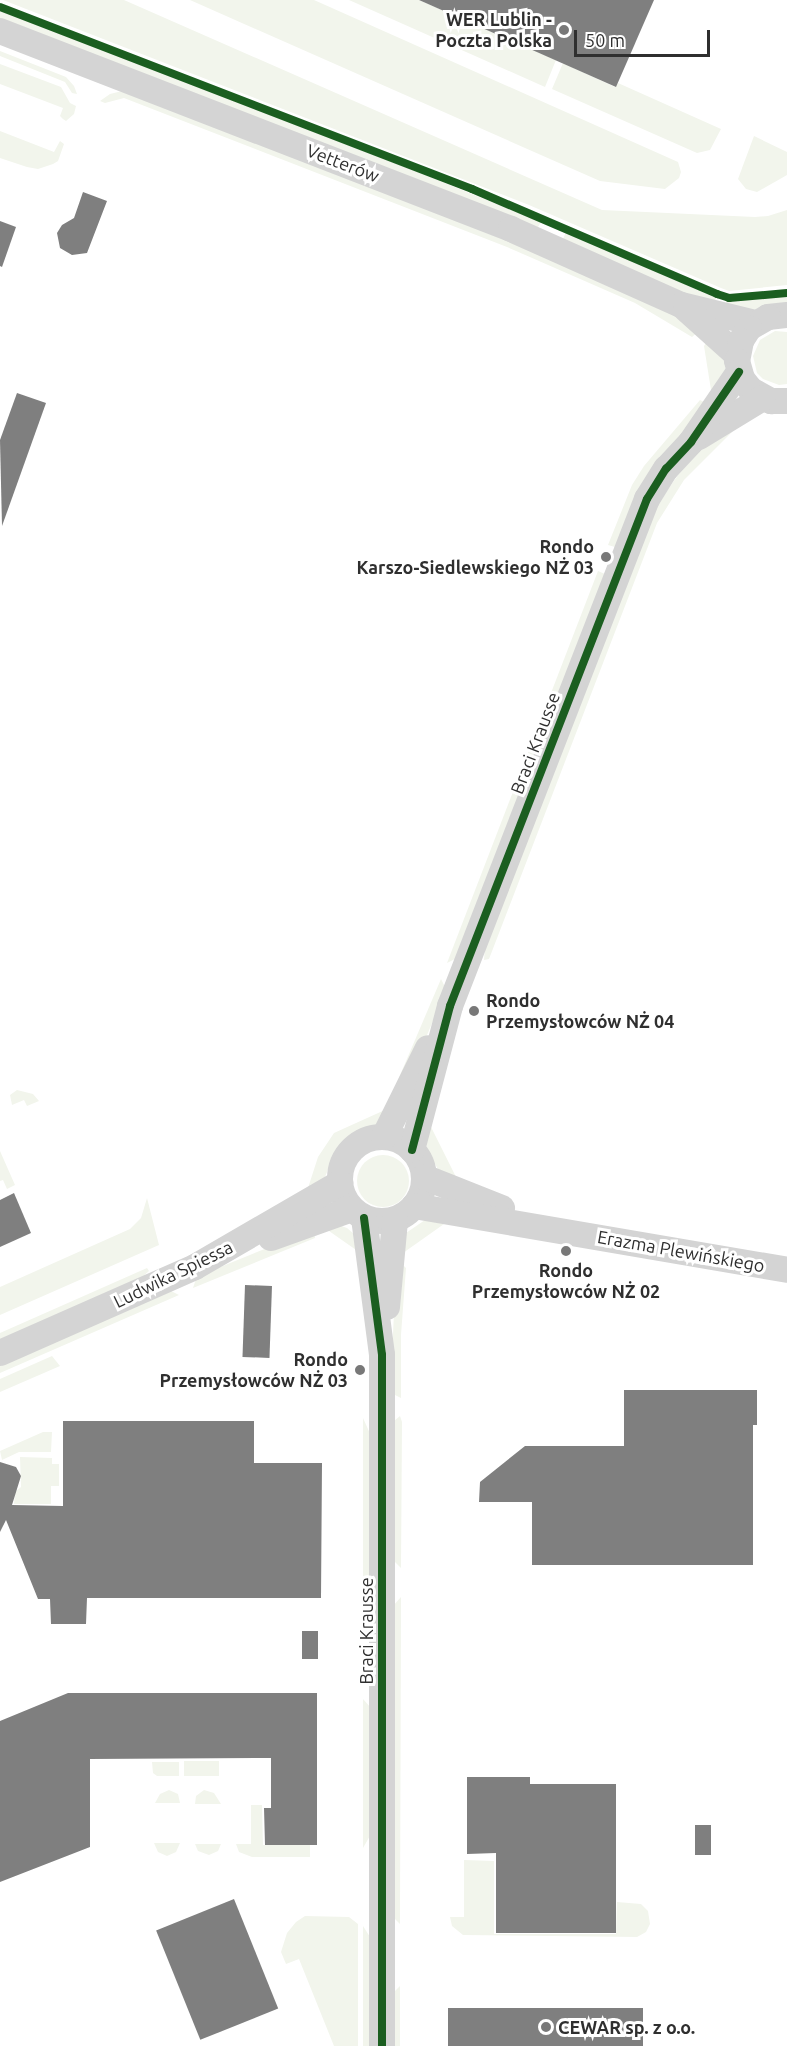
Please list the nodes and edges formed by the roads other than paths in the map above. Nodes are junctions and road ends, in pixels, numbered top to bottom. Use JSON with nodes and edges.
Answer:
{"nodes":[{"id":1,"x":0,"y":31,"type":"edge"},
{"id":2,"x":681,"y":305,"type":"junction"},
{"id":3,"x":787,"y":315,"type":"edge"},
{"id":4,"x":755,"y":323,"type":"junction"},
{"id":5,"x":738,"y":364,"type":"junction"},
{"id":6,"x":775,"y":400,"type":"edge"},
{"id":7,"x":691,"y":442,"type":"junction"},
{"id":8,"x":450,"y":1006,"type":"junction"},
{"id":9,"x":384,"y":1137,"type":"junction"},
{"id":10,"x":412,"y":1150,"type":"junction"},
{"id":11,"x":424,"y":1178,"type":"junction"},
{"id":12,"x":340,"y":1183,"type":"junction"},
{"id":13,"x":358,"y":1213,"type":"junction"},
{"id":14,"x":405,"y":1213,"type":"junction"},
{"id":15,"x":576,"y":1233,"type":"junction"},
{"id":16,"x":195,"y":1267,"type":"junction"},
{"id":17,"x":787,"y":1270,"type":"edge"},
{"id":18,"x":0,"y":1353,"type":"edge"},
{"id":19,"x":382,"y":1355,"type":"junction"},
{"id":20,"x":382,"y":2046,"type":"edge"}],
"edges":[{"from":1,"to":2,"type":"street","name":"Vetterów"},
{"from":2,"to":4,"type":"street","name":"Vetterów"},
{"from":2,"to":5,"type":"street","name":"Vetterów"},
{"from":3,"to":4,"type":"street"},
{"from":4,"to":5,"type":"street","name":"Braci Krausse"},
{"from":5,"to":6,"type":"street","name":"Vetterów"},
{"from":5,"to":7,"type":"street","name":"Braci Krausse"},
{"from":6,"to":7,"type":"street","name":"Braci Krausse"},
{"from":7,"to":8,"type":"street","name":"Braci Krausse"},
{"from":8,"to":9,"type":"street","name":"Braci Krausse"},
{"from":8,"to":10,"type":"street","name":"Braci Krausse"},
{"from":9,"to":10,"type":"street"},
{"from":9,"to":12,"type":"street"},
{"from":10,"to":11,"type":"street"},
{"from":11,"to":14,"type":"street"},
{"from":11,"to":15,"type":"street","name":"Erazma Plewińskiego"},
{"from":12,"to":13,"type":"street"},
{"from":12,"to":16,"type":"street","name":"Ludwika Spiessa"},
{"from":13,"to":14,"type":"street"},
{"from":13,"to":16,"type":"street"},
{"from":13,"to":19,"type":"street","name":"Braci Krausse"},
{"from":14,"to":15,"type":"street","name":"Erazma Plewińskiego"},
{"from":14,"to":19,"type":"street","name":"Braci Krausse"},
{"from":15,"to":17,"type":"street","name":"Erazma Plewińskiego"},
{"from":16,"to":18,"type":"street","name":"Ludwika Spiessa"},
{"from":19,"to":20,"type":"street","name":"Braci Krausse"}]}
